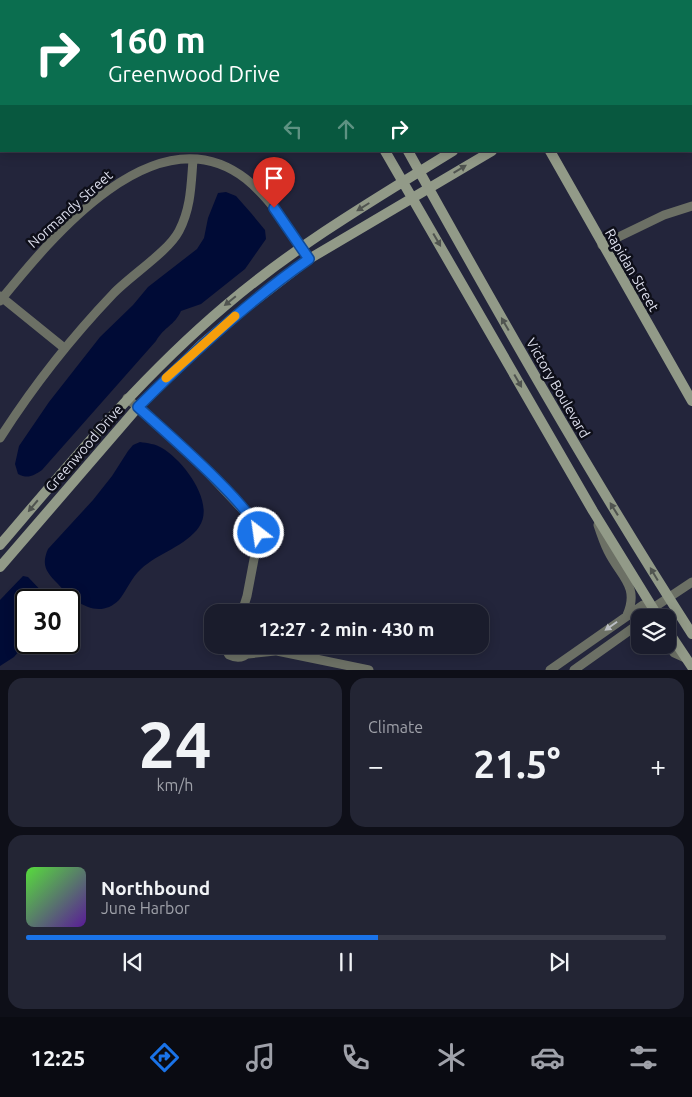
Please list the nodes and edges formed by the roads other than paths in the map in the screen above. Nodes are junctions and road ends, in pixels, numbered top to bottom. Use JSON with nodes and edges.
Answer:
{"nodes":[{"id":1,"x":386,"y":152,"type":"edge"},
{"id":2,"x":409,"y":152,"type":"edge"},
{"id":3,"x":451,"y":152,"type":"edge"},
{"id":4,"x":490,"y":152,"type":"edge"},
{"id":5,"x":551,"y":152,"type":"edge"},
{"id":6,"x":193,"y":160,"type":"junction"},
{"id":7,"x":420,"y":172,"type":"junction"},
{"id":8,"x":404,"y":182,"type":"junction"},
{"id":9,"x":428,"y":188,"type":"junction"},
{"id":10,"x":413,"y":197,"type":"junction"},
{"id":11,"x":692,"y":206,"type":"edge"},
{"id":12,"x":602,"y":245,"type":"junction"},
{"id":13,"x":301,"y":247,"type":"junction"},
{"id":14,"x":309,"y":259,"type":"junction"},
{"id":15,"x":1,"y":298,"type":"edge"},
{"id":16,"x":63,"y":347,"type":"junction"},
{"id":17,"x":128,"y":398,"type":"junction"},
{"id":18,"x":692,"y":400,"type":"edge"},
{"id":19,"x":138,"y":407,"type":"junction"},
{"id":20,"x":0,"y":438,"type":"edge"},
{"id":21,"x":593,"y":511,"type":"junction"},
{"id":22,"x":0,"y":545,"type":"edge"},
{"id":23,"x":0,"y":567,"type":"edge"},
{"id":24,"x":692,"y":582,"type":"edge"},
{"id":25,"x":247,"y":596,"type":"junction"},
{"id":26,"x":668,"y":598,"type":"junction"},
{"id":27,"x":244,"y":604,"type":"edge"},
{"id":28,"x":247,"y":604,"type":"edge"},
{"id":29,"x":653,"y":608,"type":"junction"},
{"id":30,"x":626,"y":616,"type":"junction"},
{"id":31,"x":631,"y":629,"type":"edge"},
{"id":32,"x":631,"y":632,"type":"edge"},
{"id":33,"x":626,"y":633,"type":"junction"},
{"id":34,"x":692,"y":634,"type":"edge"},
{"id":35,"x":676,"y":644,"type":"edge"},
{"id":36,"x":228,"y":654,"type":"edge"},
{"id":37,"x":248,"y":654,"type":"edge"},
{"id":38,"x":292,"y":654,"type":"edge"},
{"id":39,"x":676,"y":654,"type":"edge"},
{"id":40,"x":685,"y":658,"type":"junction"},
{"id":41,"x":692,"y":667,"type":"edge"},
{"id":42,"x":369,"y":670,"type":"edge"},
{"id":43,"x":550,"y":670,"type":"edge"},
{"id":44,"x":574,"y":670,"type":"edge"}],
"edges":[{"from":1,"to":8,"type":"street"},
{"from":2,"to":7,"type":"street","name":"Victory Boulevard"},
{"from":3,"to":7,"type":"street","name":"Greenwood Drive"},
{"from":9,"to":4,"type":"street","name":"Greenwood Drive","one_way":true},
{"from":5,"to":12,"type":"street","name":"Rapidan Street"},
{"from":6,"to":13,"type":"street","name":"Normandy Street"},
{"from":6,"to":15,"type":"street","name":"Normandy Street"},
{"from":6,"to":16,"type":"street"},
{"from":7,"to":8,"type":"street","name":"Greenwood Drive"},
{"from":7,"to":9,"type":"street","name":"Victory Boulevard"},
{"from":8,"to":10,"type":"street"},
{"from":8,"to":13,"type":"street","name":"Greenwood Drive","one_way":true},
{"from":9,"to":10,"type":"street","name":"Greenwood Drive"},
{"from":26,"to":9,"type":"street","name":"Victory Boulevard","one_way":true},
{"from":10,"to":14,"type":"street","name":"Greenwood Drive"},
{"from":10,"to":21,"type":"street","one_way":true},
{"from":11,"to":12,"type":"street"},
{"from":12,"to":18,"type":"street","name":"Rapidan Street"},
{"from":13,"to":14,"type":"street","name":"Normandy Street"},
{"from":13,"to":17,"type":"street","name":"Greenwood Drive","one_way":true},
{"from":14,"to":19,"type":"street","name":"Greenwood Drive"},
{"from":15,"to":16,"type":"street"},
{"from":16,"to":20,"type":"street"},
{"from":17,"to":19,"type":"street"},
{"from":17,"to":22,"type":"street","name":"Greenwood Drive","one_way":true},
{"from":19,"to":23,"type":"street","name":"Greenwood Drive"},
{"from":19,"to":25,"type":"street"},
{"from":21,"to":29,"type":"street"},
{"from":21,"to":30,"type":"street"},
{"from":24,"to":26,"type":"street"},
{"from":25,"to":27,"type":"street"},
{"from":25,"to":28,"type":"street"},
{"from":26,"to":29,"type":"street"},
{"from":26,"to":34,"type":"street","name":"Victory Boulevard"},
{"from":29,"to":30,"type":"street"},
{"from":30,"to":43,"type":"street","one_way":true},
{"from":31,"to":33,"type":"street"},
{"from":32,"to":33,"type":"street"},
{"from":33,"to":44,"type":"street"},
{"from":35,"to":40,"type":"street"},
{"from":36,"to":37,"type":"street"},
{"from":38,"to":42,"type":"street"},
{"from":39,"to":40,"type":"street"},
{"from":40,"to":41,"type":"street"}]}
